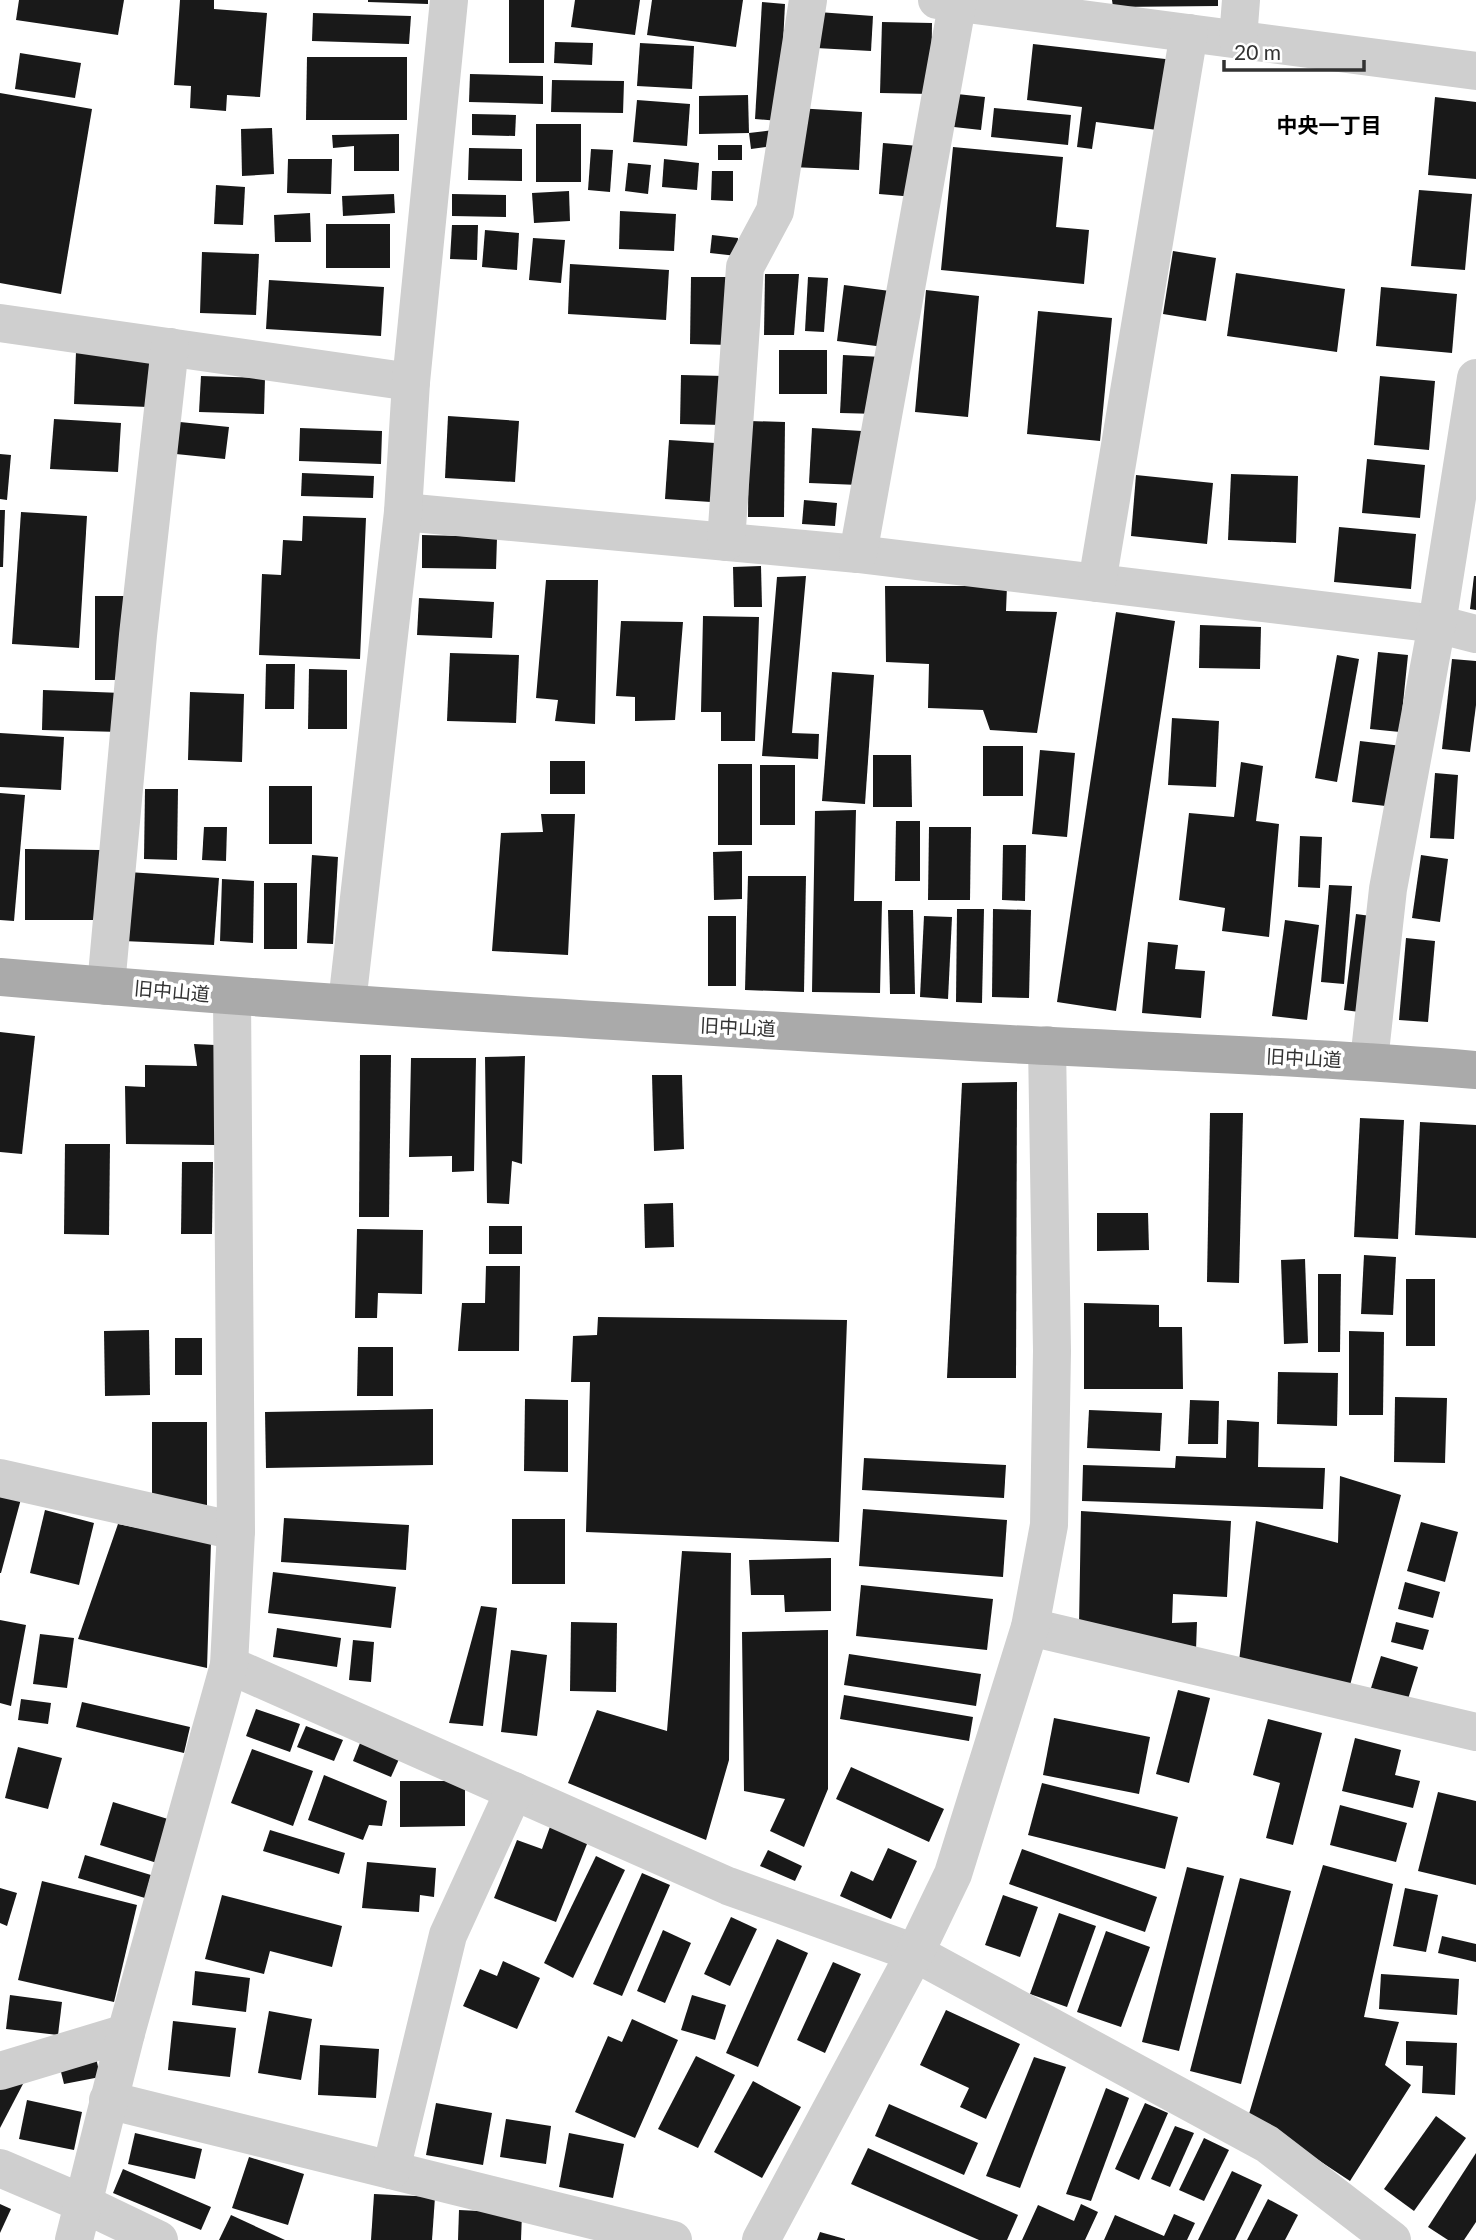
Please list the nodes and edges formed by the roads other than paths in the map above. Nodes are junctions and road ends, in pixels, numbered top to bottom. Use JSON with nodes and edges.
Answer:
{"nodes":[{"id":1,"x":449,"y":0,"type":"edge"},
{"id":2,"x":808,"y":0,"type":"edge"},
{"id":3,"x":1241,"y":0,"type":"edge"},
{"id":4,"x":950,"y":1,"type":"edge"},
{"id":5,"x":1189,"y":33,"type":"junction"},
{"id":6,"x":1238,"y":39,"type":"junction"},
{"id":7,"x":1476,"y":71,"type":"edge"},
{"id":8,"x":0,"y":323,"type":"edge"},
{"id":9,"x":170,"y":347,"type":"junction"},
{"id":10,"x":1476,"y":378,"type":"edge"},
{"id":11,"x":411,"y":382,"type":"junction"},
{"id":12,"x":402,"y":512,"type":"junction"},
{"id":13,"x":726,"y":542,"type":"junction"},
{"id":14,"x":858,"y":554,"type":"junction"},
{"id":15,"x":1097,"y":583,"type":"junction"},
{"id":16,"x":1437,"y":624,"type":"junction"},
{"id":17,"x":1476,"y":634,"type":"edge"},
{"id":18,"x":0,"y":977,"type":"edge"},
{"id":19,"x":106,"y":986,"type":"junction"},
{"id":20,"x":232,"y":996,"type":"junction"},
{"id":21,"x":347,"y":1003,"type":"junction"},
{"id":22,"x":1047,"y":1045,"type":"junction"},
{"id":23,"x":1369,"y":1061,"type":"junction"},
{"id":24,"x":1476,"y":1070,"type":"edge"},
{"id":25,"x":0,"y":1478,"type":"edge"},
{"id":26,"x":236,"y":1531,"type":"junction"},
{"id":27,"x":1030,"y":1627,"type":"junction"},
{"id":28,"x":229,"y":1665,"type":"junction"},
{"id":29,"x":1476,"y":1732,"type":"edge"},
{"id":30,"x":514,"y":1791,"type":"junction"},
{"id":31,"x":915,"y":1953,"type":"junction"},
{"id":32,"x":126,"y":2032,"type":"junction"},
{"id":33,"x":0,"y":2071,"type":"edge"},
{"id":34,"x":108,"y":2100,"type":"junction"},
{"id":35,"x":0,"y":2168,"type":"edge"},
{"id":36,"x":391,"y":2170,"type":"junction"},
{"id":37,"x":82,"y":2203,"type":"junction"},
{"id":38,"x":74,"y":2240,"type":"edge"},
{"id":39,"x":159,"y":2240,"type":"edge"},
{"id":40,"x":673,"y":2240,"type":"edge"},
{"id":41,"x":761,"y":2240,"type":"edge"},
{"id":42,"x":1392,"y":2240,"type":"edge"}],
"edges":[{"from":1,"to":11,"type":"street"},
{"from":2,"to":13,"type":"street"},
{"from":3,"to":6,"type":"street"},
{"from":4,"to":5,"type":"street"},
{"from":4,"to":14,"type":"street"},
{"from":5,"to":6,"type":"street"},
{"from":5,"to":15,"type":"street"},
{"from":6,"to":7,"type":"street"},
{"from":8,"to":9,"type":"street"},
{"from":9,"to":11,"type":"street"},
{"from":9,"to":19,"type":"street"},
{"from":10,"to":16,"type":"street"},
{"from":11,"to":12,"type":"street"},
{"from":12,"to":13,"type":"street"},
{"from":12,"to":21,"type":"street"},
{"from":13,"to":14,"type":"street"},
{"from":14,"to":15,"type":"street"},
{"from":15,"to":16,"type":"street"},
{"from":16,"to":17,"type":"street"},
{"from":16,"to":23,"type":"street"},
{"from":18,"to":19,"type":"main road","name":"旧中山道"},
{"from":19,"to":20,"type":"main road","name":"旧中山道"},
{"from":20,"to":21,"type":"main road","name":"旧中山道"},
{"from":20,"to":26,"type":"street"},
{"from":21,"to":22,"type":"main road","name":"旧中山道"},
{"from":22,"to":23,"type":"main road","name":"旧中山道"},
{"from":22,"to":27,"type":"street"},
{"from":23,"to":24,"type":"main road","name":"旧中山道"},
{"from":25,"to":26,"type":"street"},
{"from":26,"to":28,"type":"street"},
{"from":27,"to":29,"type":"street"},
{"from":27,"to":31,"type":"street"},
{"from":28,"to":30,"type":"street"},
{"from":28,"to":32,"type":"street"},
{"from":30,"to":31,"type":"street"},
{"from":30,"to":36,"type":"street"},
{"from":31,"to":41,"type":"street"},
{"from":31,"to":42,"type":"street"},
{"from":32,"to":33,"type":"street"},
{"from":32,"to":34,"type":"street"},
{"from":34,"to":36,"type":"street"},
{"from":34,"to":37,"type":"street"},
{"from":35,"to":37,"type":"street"},
{"from":36,"to":40,"type":"street"},
{"from":37,"to":38,"type":"street"},
{"from":37,"to":39,"type":"street"}]}
